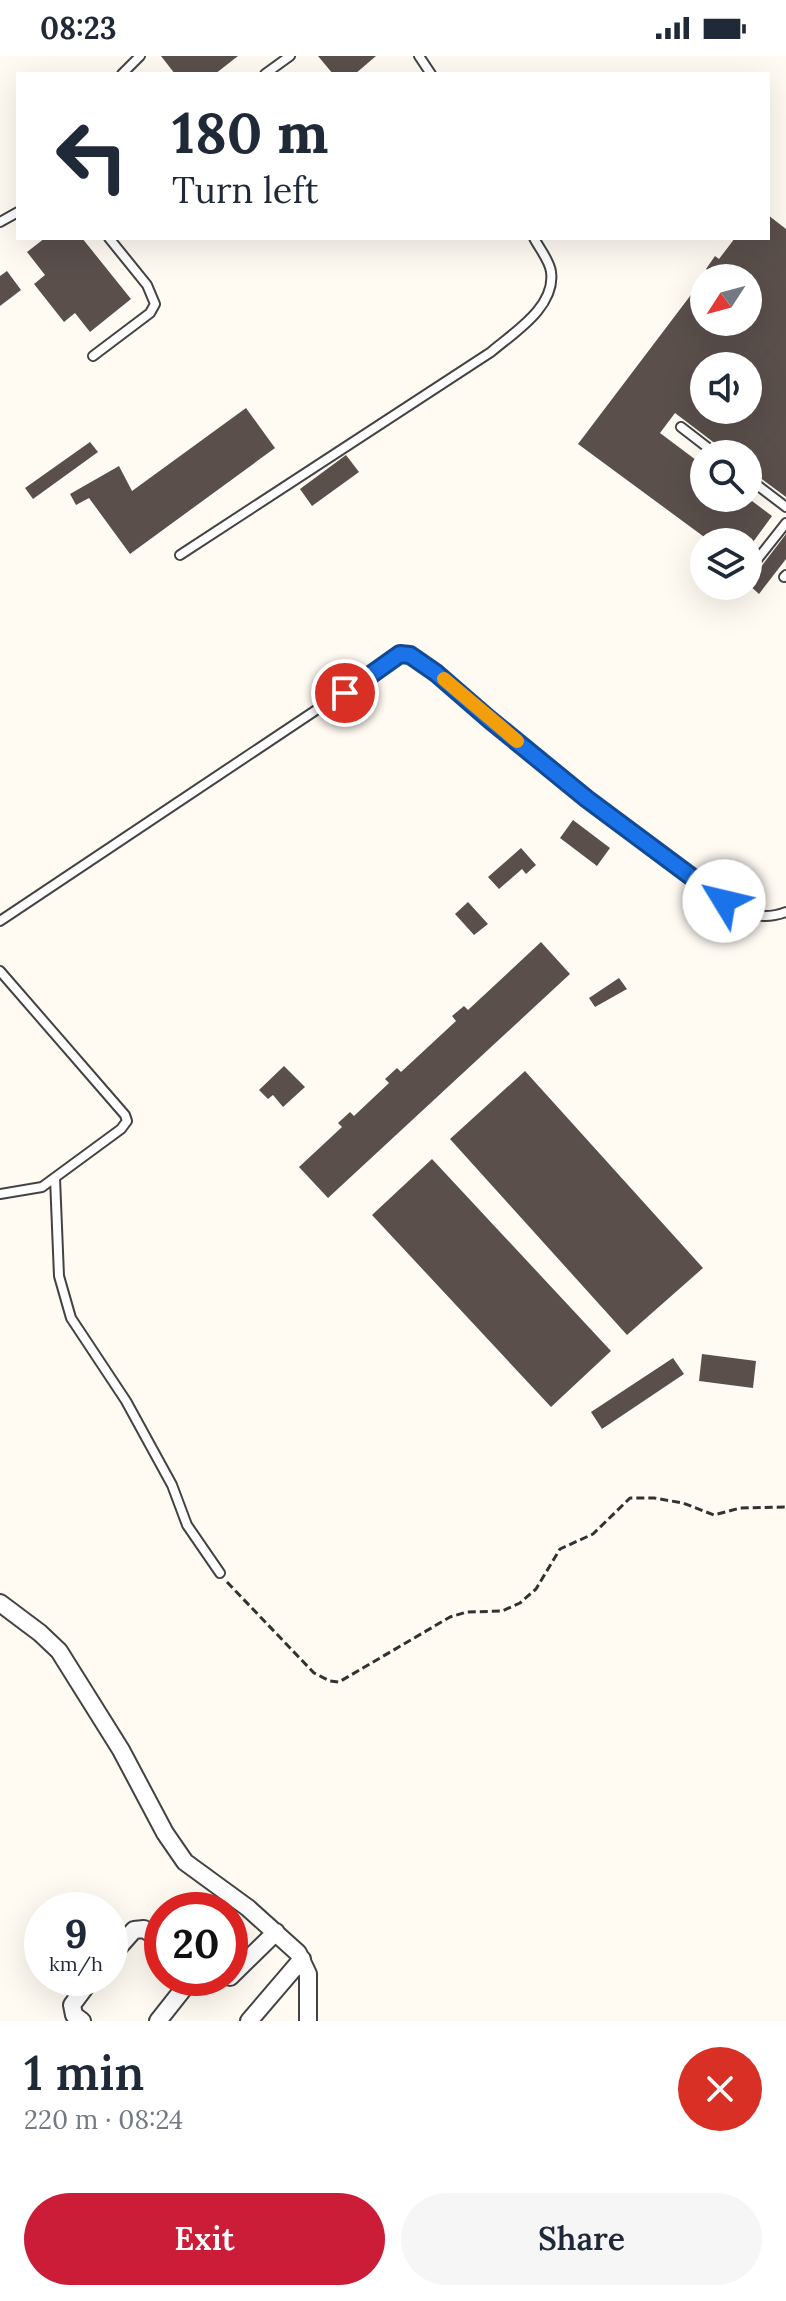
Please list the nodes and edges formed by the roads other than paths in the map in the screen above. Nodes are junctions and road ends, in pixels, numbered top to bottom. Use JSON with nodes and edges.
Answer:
{"nodes":[{"id":1,"x":140,"y":56,"type":"edge"},
{"id":2,"x":290,"y":56,"type":"edge"},
{"id":3,"x":124,"y":72,"type":"edge"},
{"id":4,"x":268,"y":72,"type":"edge"},
{"id":5,"x":111,"y":240,"type":"edge"},
{"id":6,"x":535,"y":240,"type":"edge"},
{"id":7,"x":93,"y":356,"type":"dead end"},
{"id":8,"x":681,"y":427,"type":"dead end"},
{"id":9,"x":698,"y":440,"type":"edge"},
{"id":10,"x":762,"y":489,"type":"edge"},
{"id":11,"x":786,"y":507,"type":"edge"},
{"id":12,"x":786,"y":523,"type":"edge"},
{"id":13,"x":762,"y":553,"type":"edge"},
{"id":14,"x":180,"y":555,"type":"dead end"},
{"id":15,"x":786,"y":912,"type":"edge"},
{"id":16,"x":0,"y":921,"type":"edge"},
{"id":17,"x":0,"y":971,"type":"edge"},
{"id":18,"x":55,"y":1178,"type":"junction"},
{"id":19,"x":0,"y":1194,"type":"edge"},
{"id":20,"x":220,"y":1573,"type":"road end"},
{"id":21,"x":0,"y":1603,"type":"edge"},
{"id":22,"x":276,"y":1932,"type":"junction"},
{"id":23,"x":248,"y":1959,"type":"edge"},
{"id":24,"x":302,"y":1959,"type":"junction"},
{"id":25,"x":79,"y":1996,"type":"edge"},
{"id":26,"x":178,"y":1996,"type":"edge"},
{"id":27,"x":82,"y":2021,"type":"edge"},
{"id":28,"x":158,"y":2021,"type":"edge"},
{"id":29,"x":249,"y":2021,"type":"edge"},
{"id":30,"x":308,"y":2021,"type":"edge"}],
"edges":[{"from":1,"to":3,"type":"lane"},
{"from":2,"to":4,"type":"lane"},
{"from":5,"to":7,"type":"lane"},
{"from":6,"to":14,"type":"lane"},
{"from":8,"to":9,"type":"lane"},
{"from":10,"to":11,"type":"lane"},
{"from":12,"to":13,"type":"lane"},
{"from":15,"to":16,"type":"lane"},
{"from":17,"to":18,"type":"lane"},
{"from":18,"to":19,"type":"lane"},
{"from":18,"to":20,"type":"lane"},
{"from":21,"to":22,"type":"street"},
{"from":22,"to":23,"type":"street"},
{"from":22,"to":24,"type":"street"},
{"from":24,"to":29,"type":"street"},
{"from":24,"to":30,"type":"street"},
{"from":25,"to":27,"type":"street"},
{"from":26,"to":28,"type":"street"}]}
